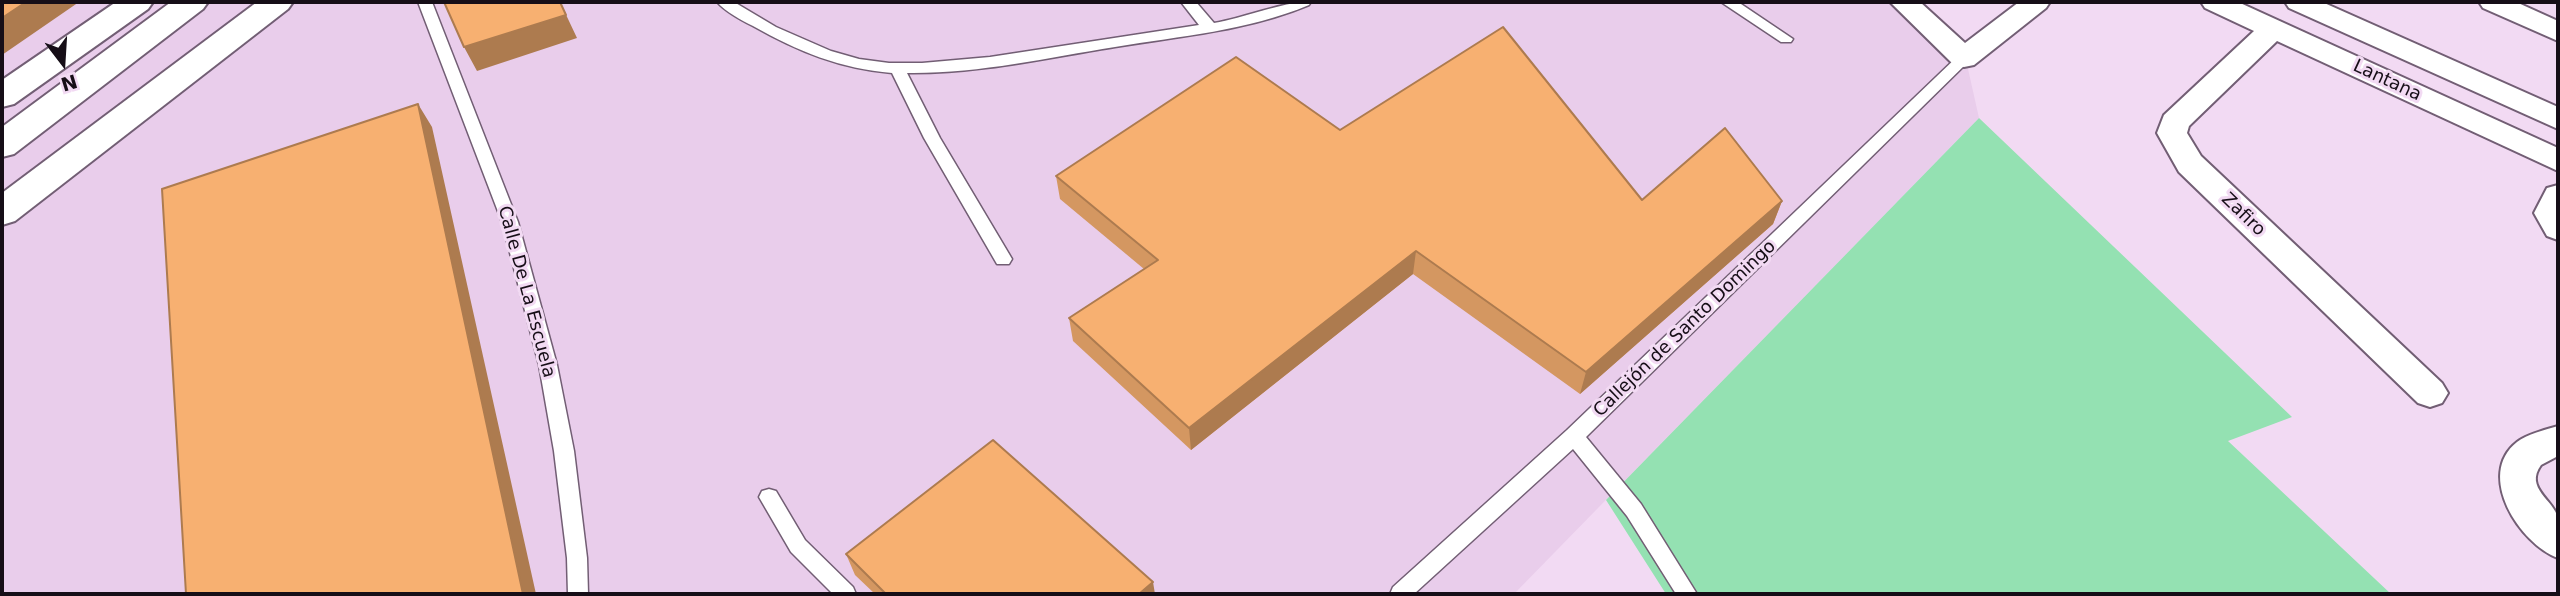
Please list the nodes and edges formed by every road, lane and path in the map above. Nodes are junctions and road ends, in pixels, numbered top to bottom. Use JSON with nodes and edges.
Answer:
{"nodes":[{"id":1,"x":137,"y":2,"type":"edge"},
{"id":2,"x":192,"y":2,"type":"edge"},
{"id":3,"x":277,"y":2,"type":"edge"},
{"id":4,"x":425,"y":2,"type":"edge"},
{"id":5,"x":724,"y":2,"type":"edge"},
{"id":6,"x":1188,"y":2,"type":"edge"},
{"id":7,"x":1304,"y":2,"type":"edge"},
{"id":8,"x":1728,"y":2,"type":"edge"},
{"id":9,"x":1904,"y":2,"type":"edge"},
{"id":10,"x":2036,"y":2,"type":"edge"},
{"id":11,"x":2215,"y":2,"type":"edge"},
{"id":12,"x":2299,"y":2,"type":"edge"},
{"id":13,"x":2493,"y":2,"type":"edge"},
{"id":14,"x":1209,"y":27,"type":"junction"},
{"id":15,"x":2274,"y":28,"type":"junction"},
{"id":16,"x":2558,"y":32,"type":"edge"},
{"id":17,"x":1786,"y":39,"type":"dead end"},
{"id":18,"x":1964,"y":58,"type":"junction"},
{"id":19,"x":897,"y":68,"type":"junction"},
{"id":20,"x":2,"y":96,"type":"edge"},
{"id":21,"x":2555,"y":112,"type":"edge"},
{"id":22,"x":2,"y":145,"type":"edge"},
{"id":23,"x":2522,"y":145,"type":"junction"},
{"id":24,"x":2558,"y":160,"type":"edge"},
{"id":25,"x":2558,"y":196,"type":"edge"},
{"id":26,"x":2,"y":212,"type":"edge"},
{"id":27,"x":2558,"y":228,"type":"edge"},
{"id":28,"x":1003,"y":259,"type":"dead end"},
{"id":29,"x":2430,"y":393,"type":"dead end"},
{"id":30,"x":1574,"y":436,"type":"junction"},
{"id":31,"x":2558,"y":441,"type":"edge"},
{"id":32,"x":769,"y":497,"type":"dead end"},
{"id":33,"x":2558,"y":541,"type":"edge"},
{"id":34,"x":578,"y":594,"type":"edge"},
{"id":35,"x":846,"y":594,"type":"edge"},
{"id":36,"x":1400,"y":594,"type":"edge"},
{"id":37,"x":1687,"y":594,"type":"edge"}],
"edges":[{"from":1,"to":20,"type":"main road"},
{"from":2,"to":22,"type":"main road"},
{"from":3,"to":26,"type":"main road"},
{"from":4,"to":34,"type":"lane","name":"Calle De La Escuela"},
{"from":5,"to":19,"type":"lane"},
{"from":6,"to":14,"type":"lane"},
{"from":7,"to":14,"type":"lane"},
{"from":8,"to":17,"type":"lane"},
{"from":9,"to":18,"type":"street"},
{"from":10,"to":18,"type":"street"},
{"from":11,"to":15,"type":"street","name":"Lantana"},
{"from":12,"to":21,"type":"street","name":"Lantana"},
{"from":13,"to":16,"type":"street"},
{"from":14,"to":19,"type":"lane"},
{"from":15,"to":23,"type":"street","name":"Lantana"},
{"from":15,"to":29,"type":"street","name":"Zafiro"},
{"from":18,"to":30,"type":"lane","name":"Callejón de Santo Domingo"},
{"from":19,"to":28,"type":"lane"},
{"from":21,"to":23,"type":"street"},
{"from":23,"to":24,"type":"street","name":"Lantana"},
{"from":25,"to":27,"type":"street"},
{"from":30,"to":36,"type":"lane","name":"Callejón de Santo Domingo"},
{"from":30,"to":37,"type":"lane"},
{"from":31,"to":33,"type":"street"},
{"from":32,"to":35,"type":"lane"}]}
